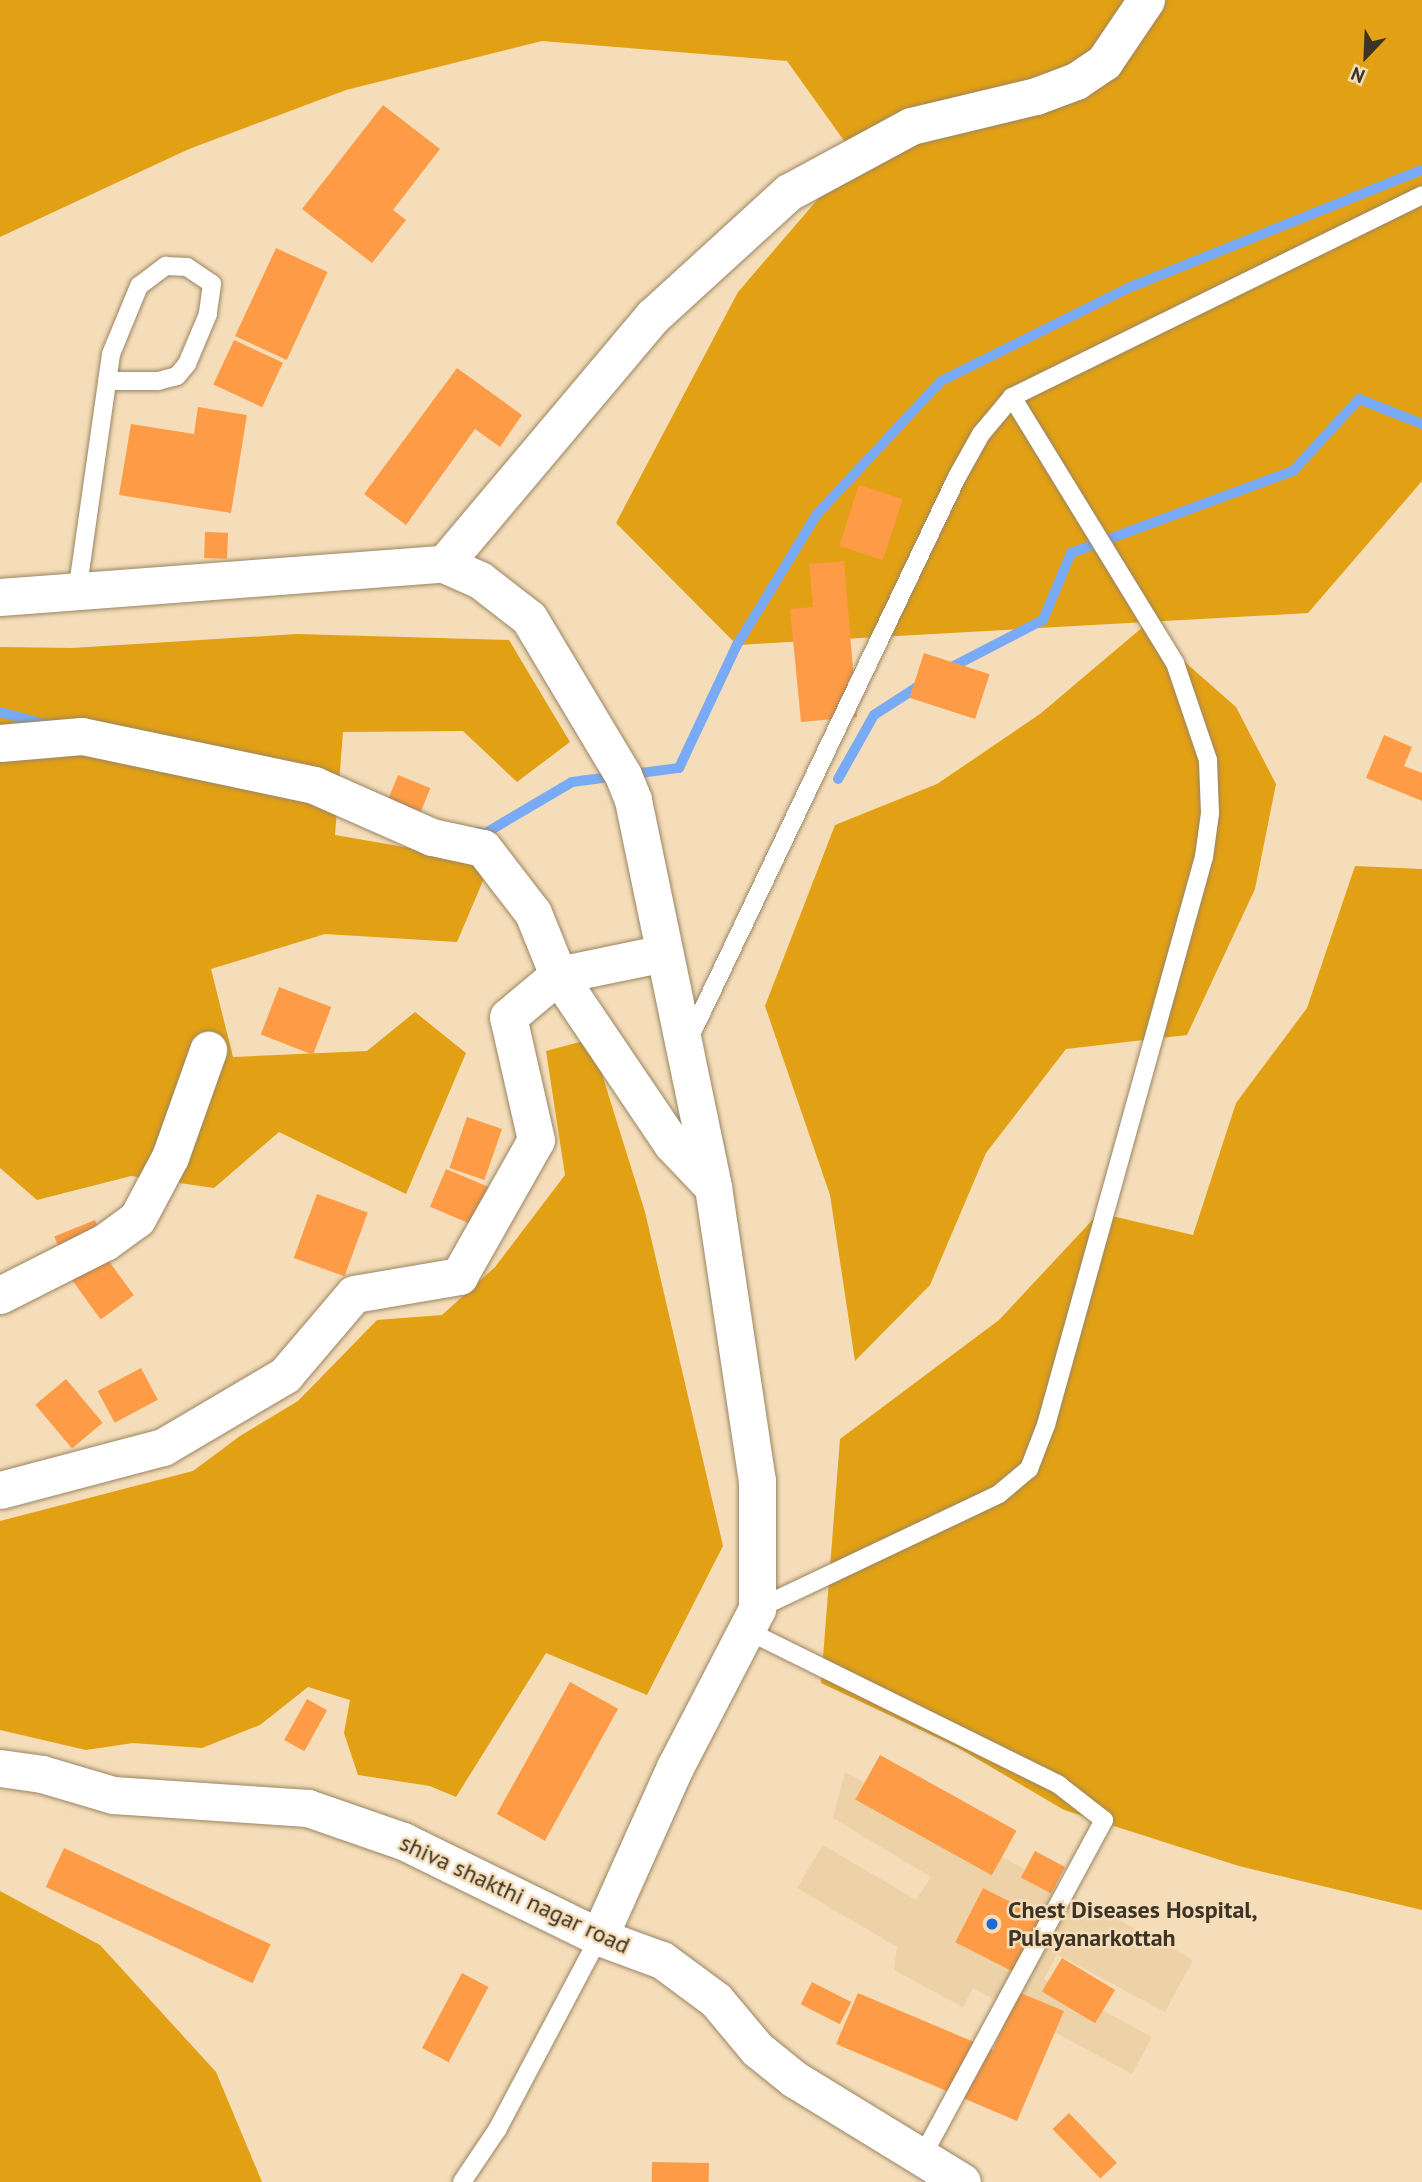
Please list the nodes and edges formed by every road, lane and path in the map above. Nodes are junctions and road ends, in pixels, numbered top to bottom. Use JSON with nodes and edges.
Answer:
{"nodes":[{"id":1,"x":1146,"y":0,"type":"edge"},
{"id":2,"x":1422,"y":195,"type":"edge"},
{"id":3,"x":107,"y":381,"type":"junction"},
{"id":4,"x":1012,"y":397,"type":"junction"},
{"id":5,"x":444,"y":564,"type":"junction"},
{"id":6,"x":77,"y":593,"type":"junction"},
{"id":7,"x":0,"y":597,"type":"edge"},
{"id":8,"x":0,"y":743,"type":"edge"},
{"id":9,"x":664,"y":953,"type":"junction"},
{"id":10,"x":558,"y":975,"type":"junction"},
{"id":11,"x":208,"y":1050,"type":"dead end"},
{"id":12,"x":684,"y":1050,"type":"junction"},
{"id":13,"x":713,"y":1187,"type":"junction"},
{"id":14,"x":0,"y":1295,"type":"edge"},
{"id":15,"x":0,"y":1490,"type":"edge"},
{"id":16,"x":752,"y":1620,"type":"junction"},
{"id":17,"x":0,"y":1768,"type":"edge"},
{"id":18,"x":599,"y":1937,"type":"junction"},
{"id":19,"x":922,"y":2159,"type":"junction"},
{"id":20,"x":461,"y":2182,"type":"edge"},
{"id":21,"x":962,"y":2182,"type":"edge"}],
"edges":[{"from":1,"to":5,"type":"street"},
{"from":2,"to":4,"type":"lane"},
{"from":3,"to":3,"type":"lane"},
{"from":3,"to":6,"type":"lane"},
{"from":4,"to":12,"type":"lane"},
{"from":4,"to":16,"type":"lane"},
{"from":5,"to":6,"type":"street"},
{"from":5,"to":9,"type":"street"},
{"from":6,"to":7,"type":"street"},
{"from":8,"to":10,"type":"street"},
{"from":9,"to":10,"type":"street"},
{"from":9,"to":12,"type":"street"},
{"from":10,"to":13,"type":"street"},
{"from":10,"to":15,"type":"street"},
{"from":11,"to":14,"type":"street"},
{"from":12,"to":13,"type":"street"},
{"from":13,"to":16,"type":"street"},
{"from":16,"to":18,"type":"street"},
{"from":16,"to":19,"type":"lane"},
{"from":17,"to":18,"type":"street","name":"shiva shakthi nagar road"},
{"from":18,"to":19,"type":"street","name":"shiva shakthi nagar road"},
{"from":18,"to":20,"type":"lane"},
{"from":19,"to":21,"type":"street","name":"shiva shakthi nagar road"}]}
